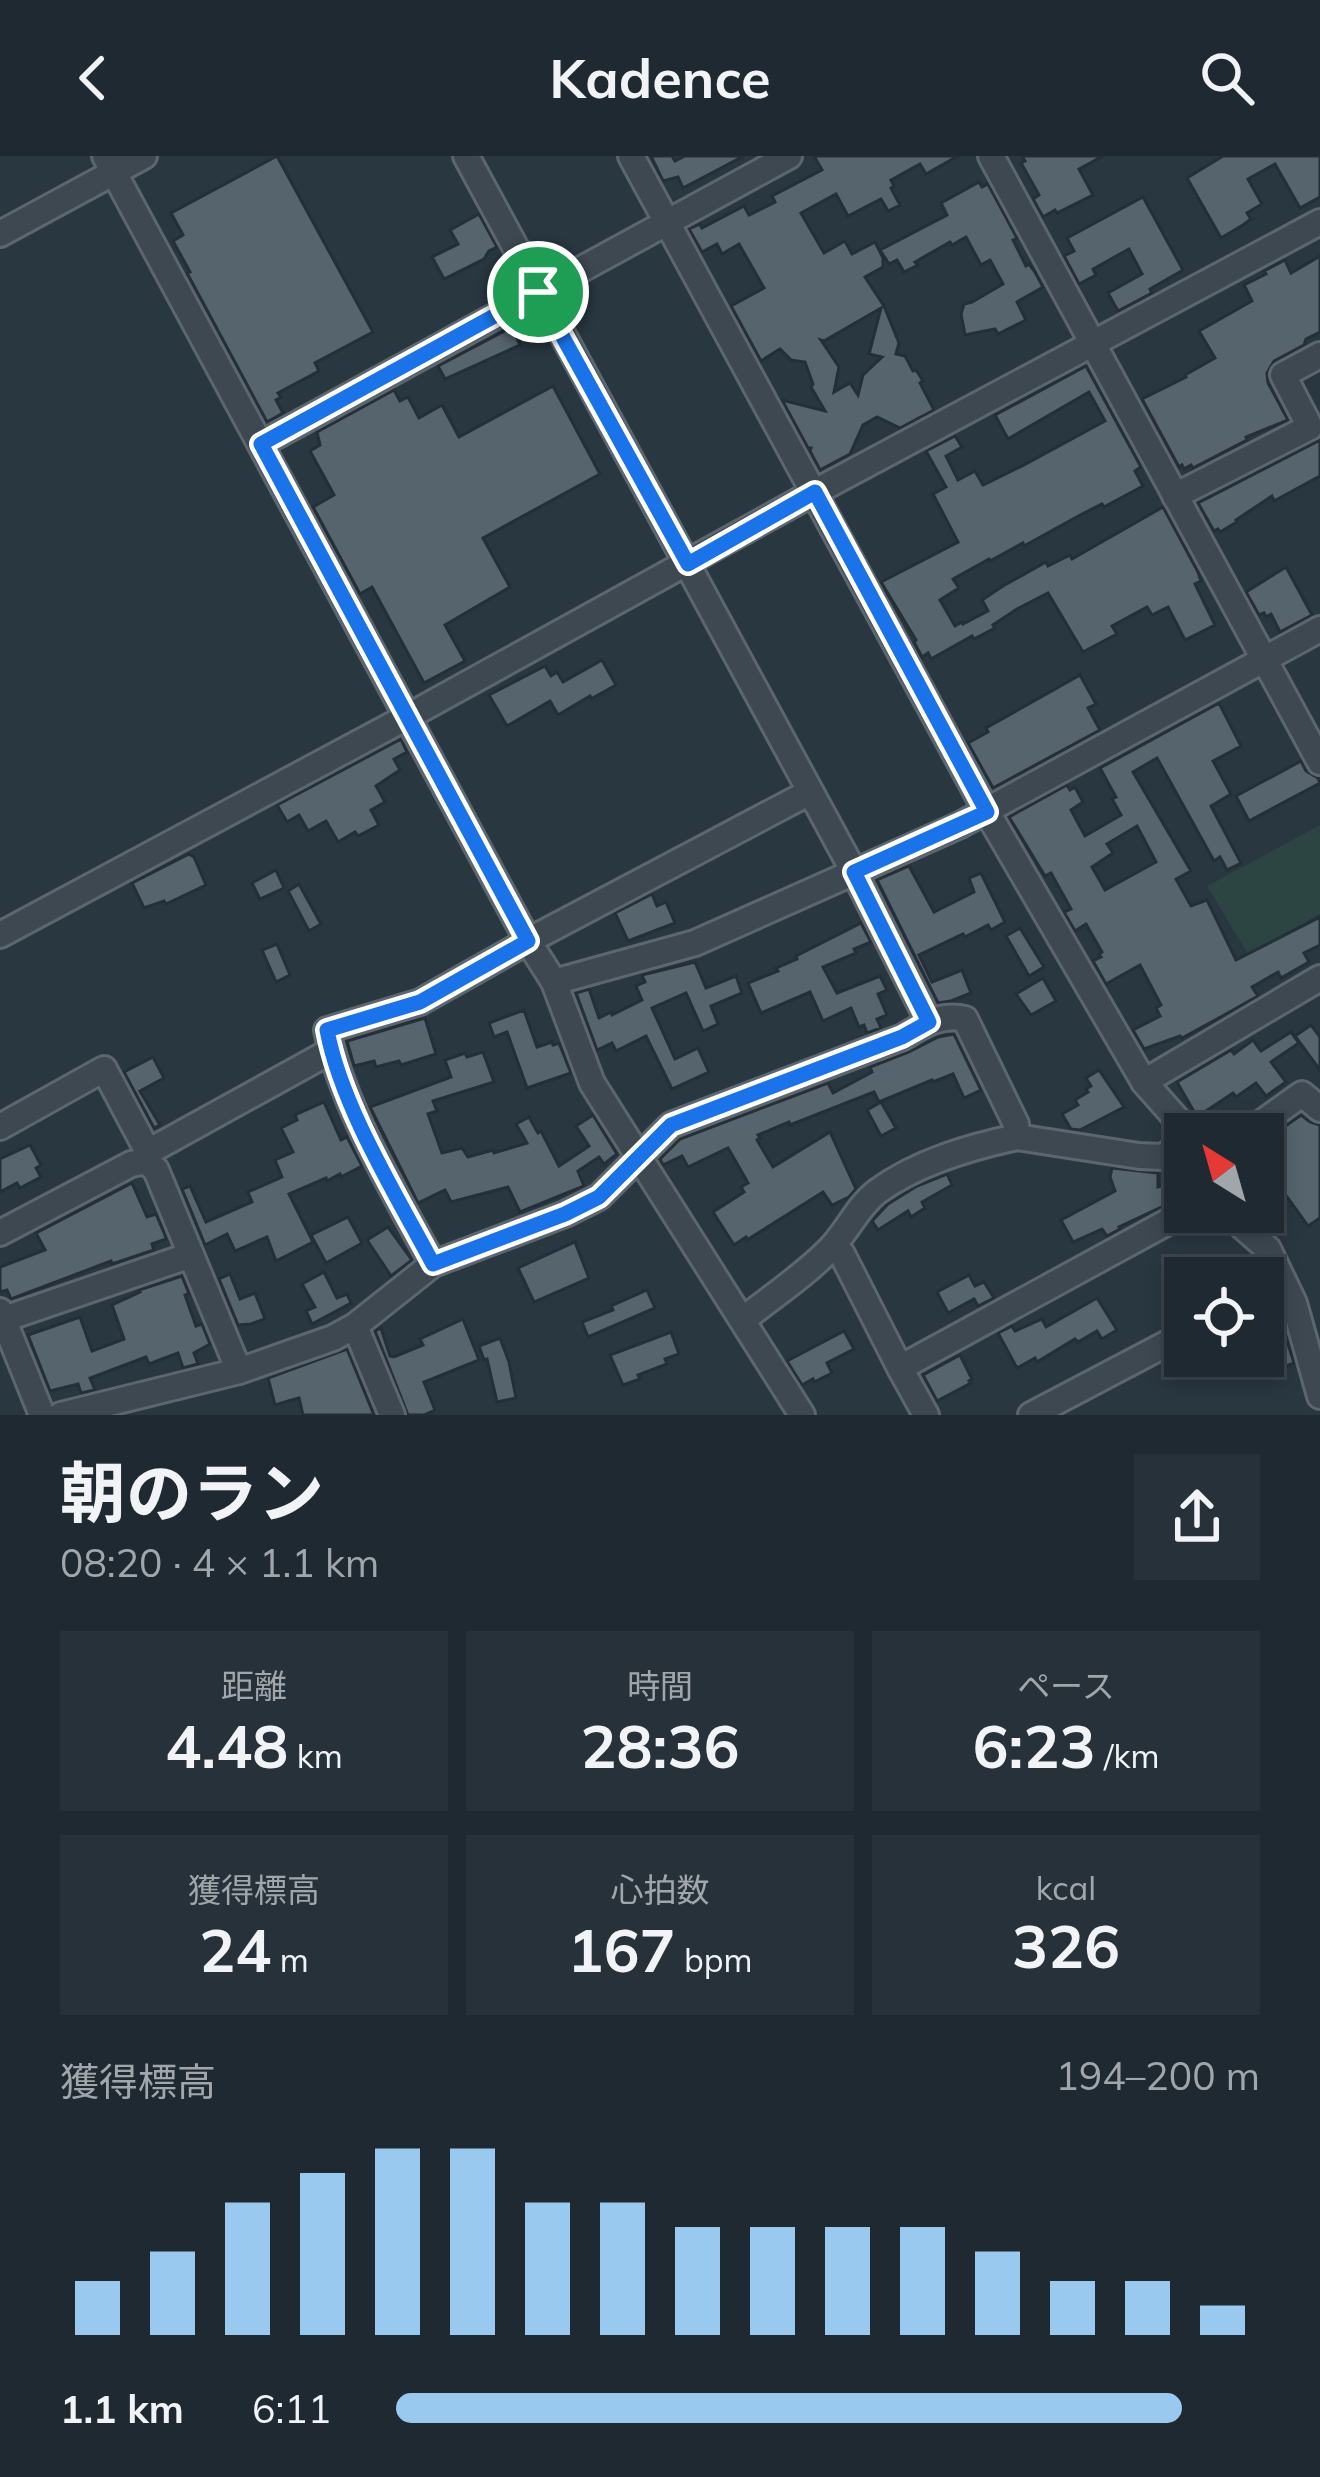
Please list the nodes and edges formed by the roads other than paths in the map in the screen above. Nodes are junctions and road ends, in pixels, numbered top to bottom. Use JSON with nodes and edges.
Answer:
{"nodes":[{"id":1,"x":144,"y":156,"type":"edge"},
{"id":2,"x":466,"y":156,"type":"edge"},
{"id":3,"x":631,"y":156,"type":"edge"},
{"id":4,"x":789,"y":156,"type":"edge"},
{"id":5,"x":991,"y":156,"type":"edge"},
{"id":6,"x":110,"y":164,"type":"edge"},
{"id":7,"x":666,"y":221,"type":"junction"},
{"id":8,"x":1320,"y":223,"type":"edge"},
{"id":9,"x":0,"y":234,"type":"edge"},
{"id":10,"x":538,"y":292,"type":"junction"},
{"id":11,"x":1094,"y":346,"type":"junction"},
{"id":12,"x":1320,"y":355,"type":"edge"},
{"id":13,"x":261,"y":444,"type":"junction"},
{"id":14,"x":815,"y":492,"type":"junction"},
{"id":15,"x":1175,"y":496,"type":"junction"},
{"id":16,"x":688,"y":564,"type":"junction"},
{"id":17,"x":1320,"y":629,"type":"edge"},
{"id":18,"x":1264,"y":659,"type":"junction"},
{"id":19,"x":409,"y":716,"type":"junction"},
{"id":20,"x":1320,"y":763,"type":"edge"},
{"id":21,"x":811,"y":792,"type":"junction"},
{"id":22,"x":987,"y":812,"type":"junction"},
{"id":23,"x":854,"y":872,"type":"junction"},
{"id":24,"x":0,"y":935,"type":"edge"},
{"id":25,"x":528,"y":941,"type":"junction"},
{"id":26,"x":1320,"y":978,"type":"edge"},
{"id":27,"x":554,"y":982,"type":"junction"},
{"id":28,"x":929,"y":1022,"type":"junction"},
{"id":29,"x":331,"y":1051,"type":"junction"},
{"id":30,"x":1144,"y":1082,"type":"junction"},
{"id":31,"x":1320,"y":1109,"type":"edge"},
{"id":32,"x":1174,"y":1113,"type":"edge"},
{"id":33,"x":1274,"y":1113,"type":"edge"},
{"id":34,"x":0,"y":1127,"type":"edge"},
{"id":35,"x":1017,"y":1137,"type":"junction"},
{"id":36,"x":147,"y":1157,"type":"junction"},
{"id":37,"x":1163,"y":1157,"type":"edge"},
{"id":38,"x":637,"y":1158,"type":"junction"},
{"id":39,"x":1164,"y":1224,"type":"edge"},
{"id":40,"x":0,"y":1233,"type":"edge"},
{"id":41,"x":1250,"y":1233,"type":"edge"},
{"id":42,"x":833,"y":1246,"type":"junction"},
{"id":43,"x":191,"y":1255,"type":"junction"},
{"id":44,"x":1269,"y":1257,"type":"edge"},
{"id":45,"x":433,"y":1264,"type":"junction"},
{"id":46,"x":1284,"y":1295,"type":"edge"},
{"id":47,"x":2,"y":1315,"type":"edge"},
{"id":48,"x":744,"y":1319,"type":"junction"},
{"id":49,"x":355,"y":1326,"type":"junction"},
{"id":50,"x":1164,"y":1345,"type":"edge"},
{"id":51,"x":899,"y":1368,"type":"junction"},
{"id":52,"x":239,"y":1371,"type":"junction"},
{"id":53,"x":1320,"y":1396,"type":"edge"},
{"id":54,"x":43,"y":1415,"type":"edge"},
{"id":55,"x":61,"y":1415,"type":"edge"},
{"id":56,"x":392,"y":1415,"type":"edge"},
{"id":57,"x":802,"y":1415,"type":"edge"},
{"id":58,"x":926,"y":1415,"type":"edge"},
{"id":59,"x":1031,"y":1415,"type":"edge"}],
"edges":[{"from":1,"to":6,"type":"street"},
{"from":2,"to":10,"type":"street"},
{"from":3,"to":7,"type":"street"},
{"from":4,"to":7,"type":"street"},
{"from":5,"to":11,"type":"street"},
{"from":6,"to":9,"type":"street"},
{"from":6,"to":13,"type":"street"},
{"from":7,"to":10,"type":"street"},
{"from":7,"to":14,"type":"street"},
{"from":8,"to":11,"type":"street"},
{"from":10,"to":13,"type":"street"},
{"from":10,"to":16,"type":"street"},
{"from":11,"to":14,"type":"street"},
{"from":11,"to":15,"type":"street"},
{"from":12,"to":15,"type":"street"},
{"from":13,"to":19,"type":"street"},
{"from":14,"to":16,"type":"street"},
{"from":14,"to":22,"type":"street"},
{"from":15,"to":18,"type":"street"},
{"from":16,"to":19,"type":"street"},
{"from":16,"to":21,"type":"street"},
{"from":17,"to":18,"type":"street"},
{"from":18,"to":20,"type":"street"},
{"from":18,"to":22,"type":"street"},
{"from":19,"to":24,"type":"street"},
{"from":19,"to":25,"type":"street"},
{"from":21,"to":23,"type":"street"},
{"from":21,"to":25,"type":"street"},
{"from":22,"to":23,"type":"street"},
{"from":22,"to":30,"type":"street"},
{"from":23,"to":27,"type":"street"},
{"from":23,"to":28,"type":"street"},
{"from":25,"to":27,"type":"street"},
{"from":25,"to":29,"type":"street"},
{"from":26,"to":30,"type":"street"},
{"from":27,"to":38,"type":"street"},
{"from":28,"to":35,"type":"street"},
{"from":28,"to":38,"type":"street"},
{"from":29,"to":36,"type":"street"},
{"from":29,"to":45,"type":"street"},
{"from":30,"to":32,"type":"street"},
{"from":31,"to":33,"type":"street"},
{"from":34,"to":36,"type":"street"},
{"from":35,"to":37,"type":"street"},
{"from":35,"to":42,"type":"street"},
{"from":36,"to":40,"type":"street"},
{"from":36,"to":43,"type":"street"},
{"from":38,"to":45,"type":"street"},
{"from":38,"to":48,"type":"street"},
{"from":39,"to":51,"type":"street"},
{"from":41,"to":44,"type":"street"},
{"from":42,"to":48,"type":"street"},
{"from":42,"to":51,"type":"street"},
{"from":43,"to":47,"type":"street"},
{"from":43,"to":52,"type":"street"},
{"from":45,"to":49,"type":"street"},
{"from":46,"to":53,"type":"street"},
{"from":47,"to":54,"type":"street"},
{"from":48,"to":57,"type":"street"},
{"from":49,"to":52,"type":"street"},
{"from":49,"to":56,"type":"street"},
{"from":50,"to":59,"type":"street"},
{"from":51,"to":58,"type":"street"},
{"from":52,"to":55,"type":"street"}]}
